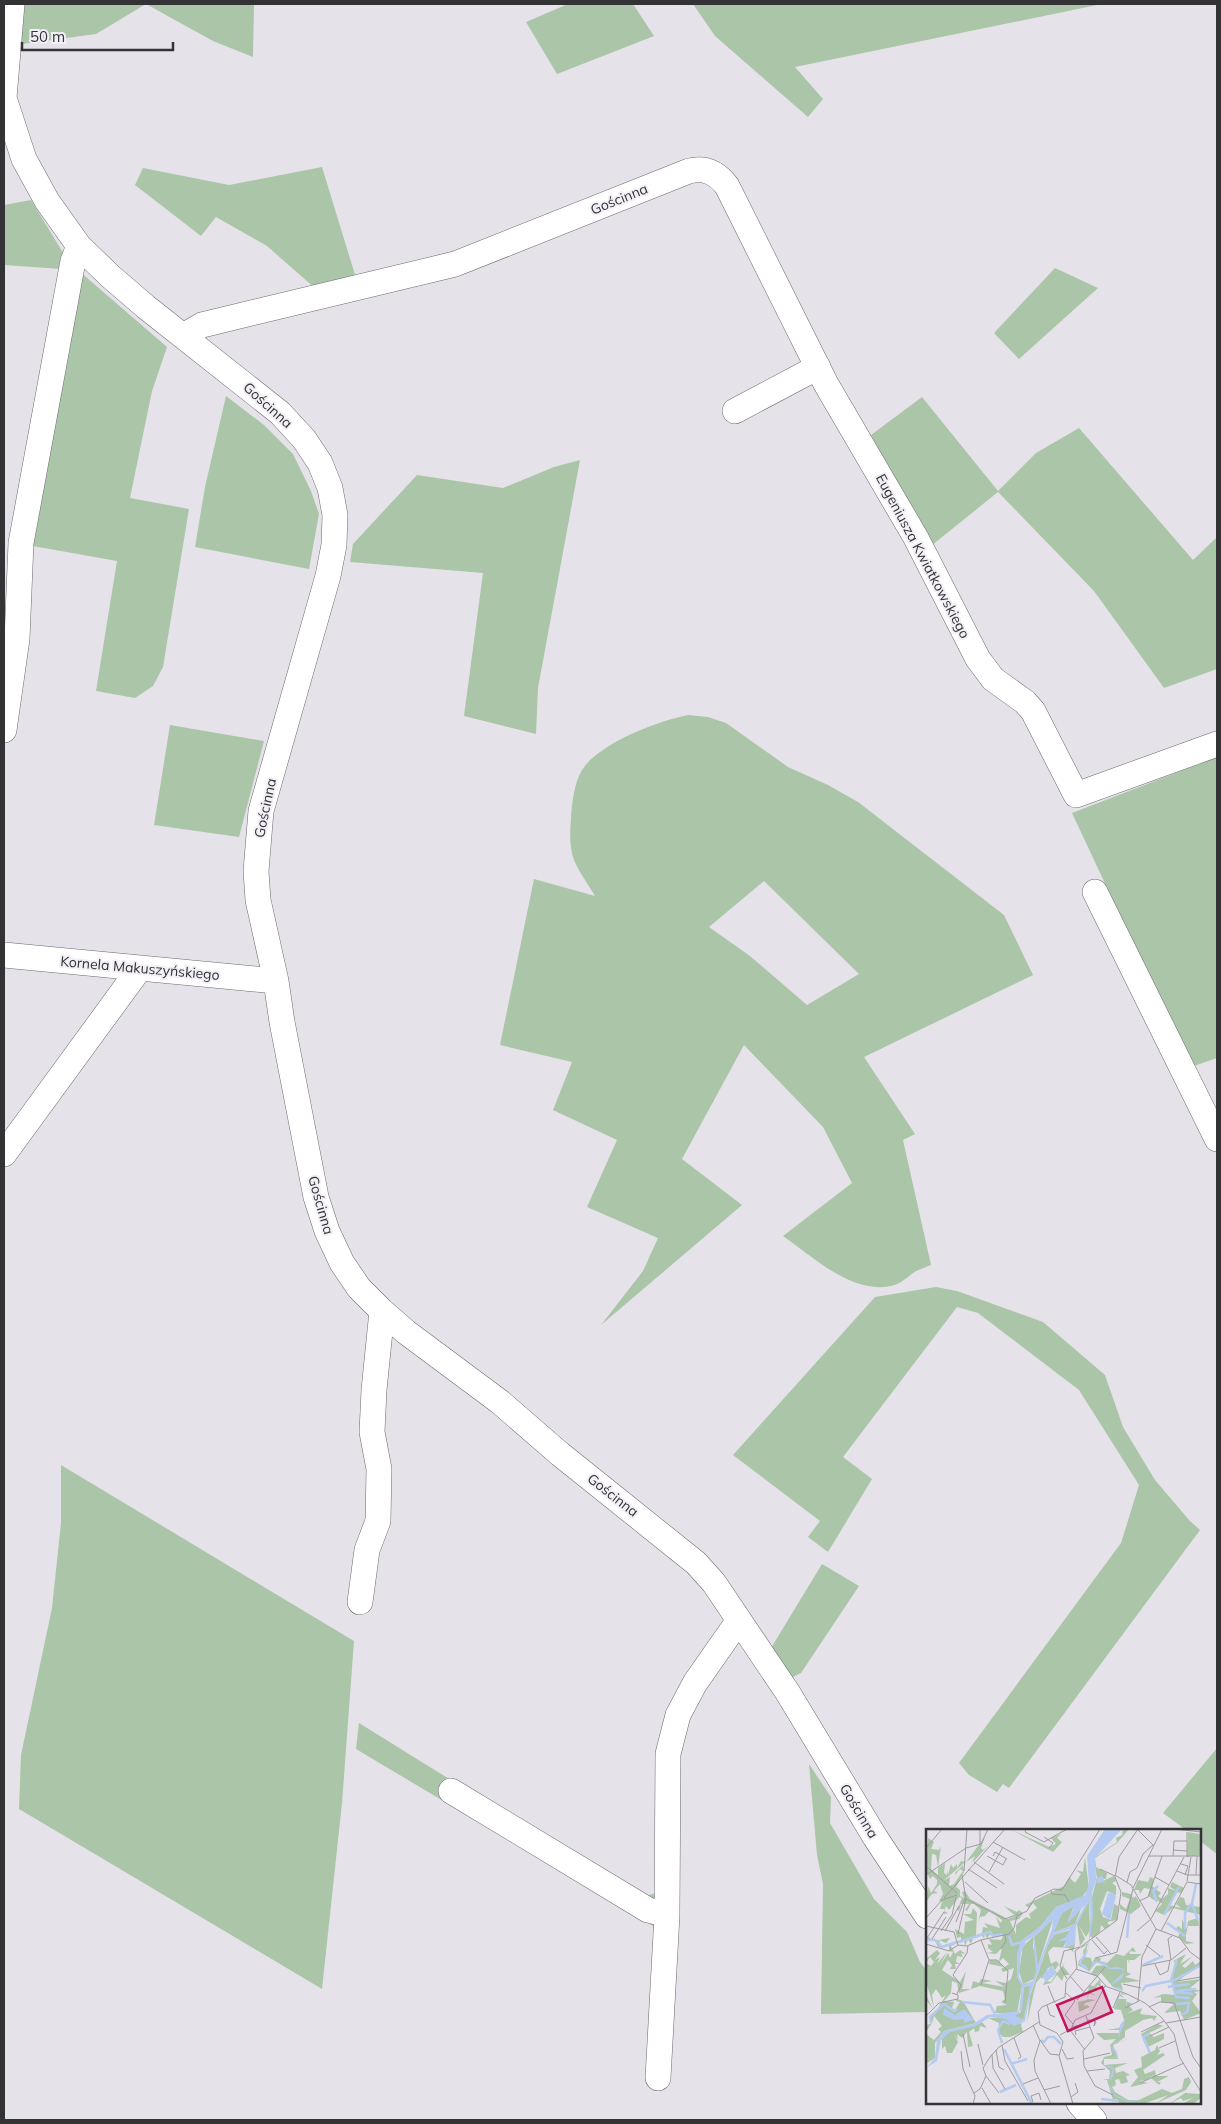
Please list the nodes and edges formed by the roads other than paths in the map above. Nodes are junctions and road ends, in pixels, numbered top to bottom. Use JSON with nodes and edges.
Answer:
{"nodes":[{"id":1,"x":12,"y":4,"type":"edge"},
{"id":2,"x":4,"y":98,"type":"edge"},
{"id":3,"x":712,"y":172,"type":"joint"},
{"id":4,"x":79,"y":246,"type":"junction"},
{"id":5,"x":183,"y":336,"type":"junction"},
{"id":6,"x":818,"y":368,"type":"junction"},
{"id":7,"x":735,"y":411,"type":"dead end"},
{"id":8,"x":4,"y":730,"type":"edge"},
{"id":9,"x":1217,"y":744,"type":"edge"},
{"id":10,"x":1096,"y":892,"type":"dead end"},
{"id":11,"x":4,"y":955,"type":"edge"},
{"id":12,"x":140,"y":968,"type":"junction"},
{"id":13,"x":276,"y":981,"type":"junction"},
{"id":14,"x":1217,"y":1139,"type":"edge"},
{"id":15,"x":4,"y":1154,"type":"edge"},
{"id":16,"x":382,"y":1311,"type":"junction"},
{"id":17,"x":360,"y":1602,"type":"dead end"},
{"id":18,"x":739,"y":1620,"type":"junction"},
{"id":19,"x":451,"y":1790,"type":"dead end"},
{"id":20,"x":926,"y":1914,"type":"edge"},
{"id":21,"x":667,"y":1916,"type":"junction"},
{"id":22,"x":658,"y":2078,"type":"dead end"},
{"id":23,"x":1080,"y":2104,"type":"edge"},
{"id":24,"x":1094,"y":2120,"type":"edge"}],
"edges":[{"from":1,"to":2,"type":"street","name":"Gościnna"},
{"from":2,"to":4,"type":"street","name":"Gościnna"},
{"from":3,"to":5,"type":"street","name":"Gościnna"},
{"from":3,"to":6,"type":"street","name":"Eugeniusza Kwiatkowskiego"},
{"from":4,"to":5,"type":"street","name":"Gościnna"},
{"from":4,"to":8,"type":"street"},
{"from":5,"to":13,"type":"street","name":"Gościnna"},
{"from":6,"to":7,"type":"street"},
{"from":6,"to":9,"type":"street","name":"Eugeniusza Kwiatkowskiego"},
{"from":10,"to":14,"type":"street"},
{"from":11,"to":12,"type":"street","name":"Kornela Makuszyńskiego"},
{"from":12,"to":13,"type":"street","name":"Kornela Makuszyńskiego"},
{"from":12,"to":15,"type":"street"},
{"from":13,"to":16,"type":"street","name":"Gościnna"},
{"from":16,"to":17,"type":"street"},
{"from":16,"to":18,"type":"street","name":"Gościnna"},
{"from":18,"to":20,"type":"street","name":"Gościnna"},
{"from":18,"to":21,"type":"street"},
{"from":19,"to":21,"type":"street"},
{"from":21,"to":22,"type":"street"},
{"from":23,"to":24,"type":"street"}]}
